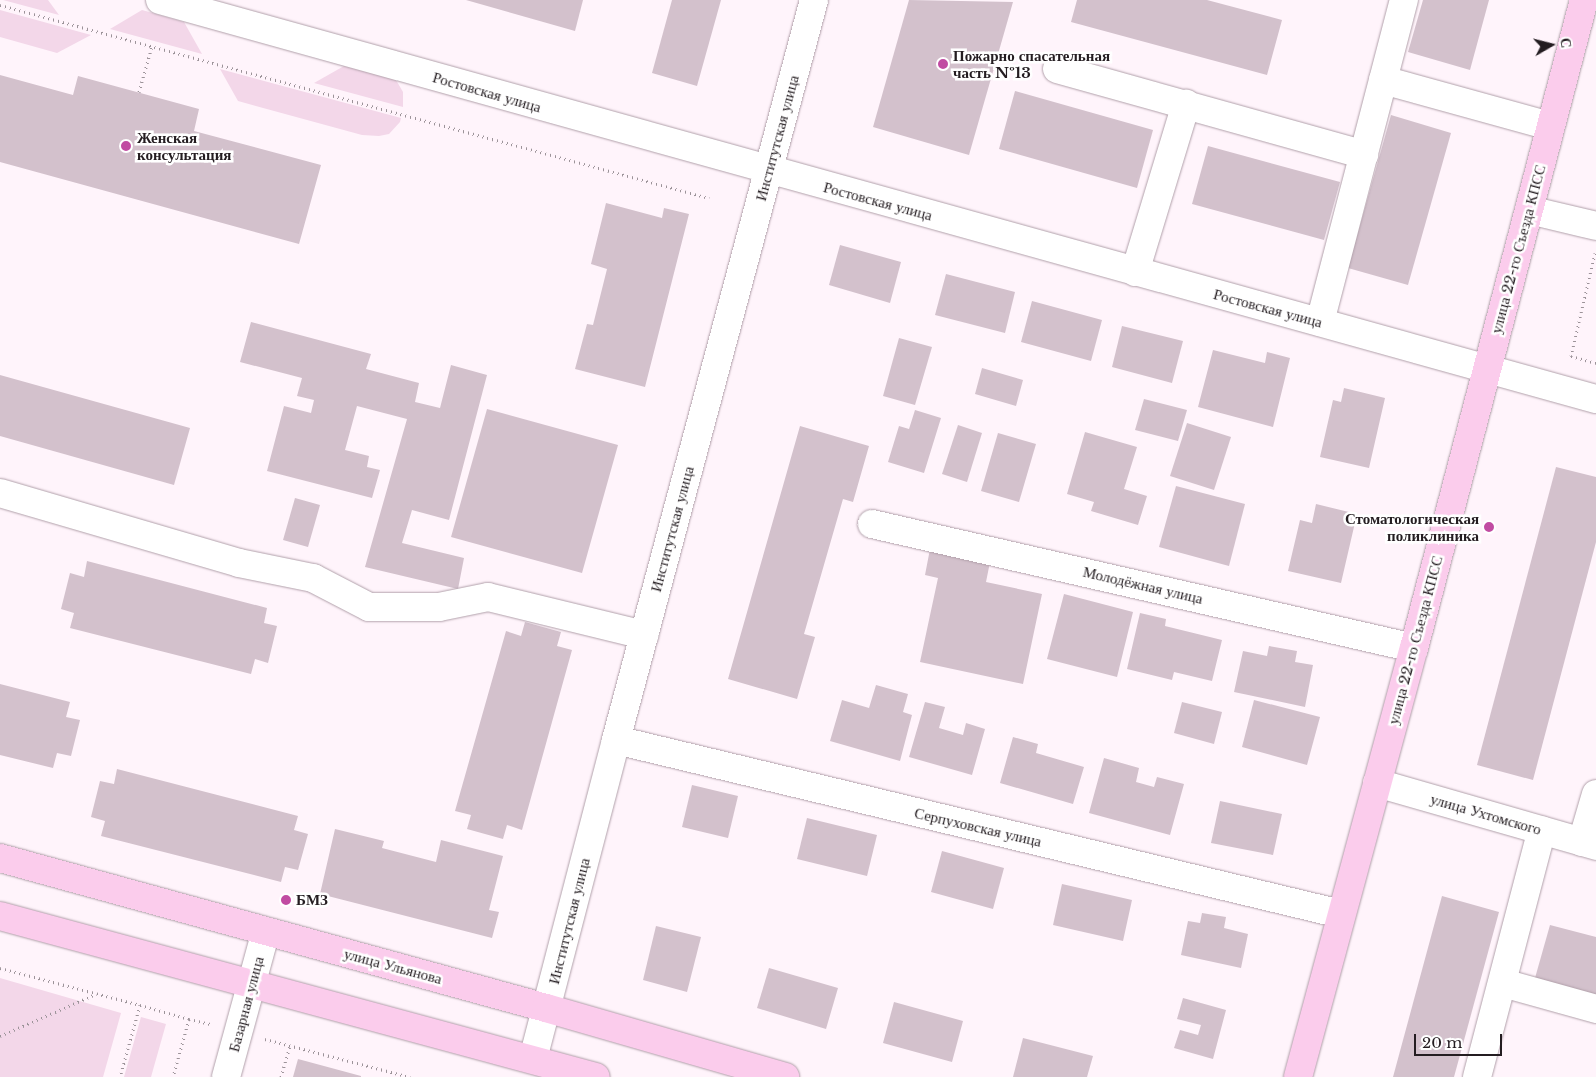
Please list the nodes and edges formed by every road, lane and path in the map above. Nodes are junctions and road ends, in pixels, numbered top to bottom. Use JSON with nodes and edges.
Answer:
{"nodes":[{"id":1,"x":160,"y":0,"type":"edge"},
{"id":2,"x":814,"y":0,"type":"edge"},
{"id":3,"x":1404,"y":0,"type":"edge"},
{"id":4,"x":1584,"y":0,"type":"edge"},
{"id":5,"x":0,"y":5,"type":"edge"},
{"id":6,"x":152,"y":46,"type":"junction"},
{"id":7,"x":1057,"y":69,"type":"dead end"},
{"id":8,"x":1383,"y":80,"type":"junction"},
{"id":9,"x":139,"y":92,"type":"dead end"},
{"id":10,"x":1186,"y":104,"type":"junction"},
{"id":11,"x":1550,"y":126,"type":"junction"},
{"id":12,"x":1364,"y":154,"type":"junction"},
{"id":13,"x":768,"y":170,"type":"junction"},
{"id":14,"x":709,"y":198,"type":"dead end"},
{"id":15,"x":1528,"y":210,"type":"junction"},
{"id":16,"x":1596,"y":226,"type":"edge"},
{"id":17,"x":1596,"y":250,"type":"edge"},
{"id":18,"x":1136,"y":272,"type":"junction"},
{"id":19,"x":1320,"y":322,"type":"junction"},
{"id":20,"x":1596,"y":363,"type":"edge"},
{"id":21,"x":1486,"y":370,"type":"junction"},
{"id":22,"x":1596,"y":399,"type":"edge"},
{"id":23,"x":0,"y":493,"type":"edge"},
{"id":24,"x":872,"y":524,"type":"dead end"},
{"id":25,"x":644,"y":635,"type":"junction"},
{"id":26,"x":1414,"y":648,"type":"junction"},
{"id":27,"x":616,"y":740,"type":"junction"},
{"id":28,"x":1376,"y":783,"type":"junction"},
{"id":29,"x":1596,"y":794,"type":"edge"},
{"id":30,"x":1542,"y":830,"type":"junction"},
{"id":31,"x":1589,"y":844,"type":"edge"},
{"id":32,"x":0,"y":858,"type":"edge"},
{"id":33,"x":1341,"y":914,"type":"junction"},
{"id":34,"x":0,"y":916,"type":"edge"},
{"id":35,"x":266,"y":931,"type":"junction"},
{"id":36,"x":0,"y":968,"type":"edge"},
{"id":37,"x":1503,"y":983,"type":"junction"},
{"id":38,"x":251,"y":984,"type":"junction"},
{"id":39,"x":96,"y":994,"type":"junction"},
{"id":40,"x":140,"y":1005,"type":"junction"},
{"id":41,"x":546,"y":1008,"type":"junction"},
{"id":42,"x":1596,"y":1009,"type":"edge"},
{"id":43,"x":189,"y":1019,"type":"junction"},
{"id":44,"x":239,"y":1032,"type":"junction"},
{"id":45,"x":0,"y":1036,"type":"edge"},
{"id":46,"x":290,"y":1045,"type":"junction"},
{"id":47,"x":533,"y":1059,"type":"junction"},
{"id":48,"x":120,"y":1077,"type":"edge"},
{"id":49,"x":173,"y":1077,"type":"edge"},
{"id":50,"x":226,"y":1077,"type":"edge"},
{"id":51,"x":280,"y":1077,"type":"edge"},
{"id":52,"x":410,"y":1077,"type":"edge"},
{"id":53,"x":596,"y":1077,"type":"edge"},
{"id":54,"x":785,"y":1077,"type":"edge"},
{"id":55,"x":1298,"y":1077,"type":"edge"},
{"id":56,"x":1477,"y":1077,"type":"edge"}],
"edges":[{"from":1,"to":13,"type":"street","name":"Ростовская улица"},
{"from":2,"to":13,"type":"street","name":"Институтская улица"},
{"from":3,"to":8,"type":"street"},
{"from":4,"to":11,"type":"main road","name":"улица 22-го Съезда КПСС"},
{"from":5,"to":6,"type":"path"},
{"from":6,"to":9,"type":"path"},
{"from":6,"to":14,"type":"path"},
{"from":7,"to":10,"type":"street"},
{"from":8,"to":11,"type":"street"},
{"from":8,"to":12,"type":"street"},
{"from":10,"to":12,"type":"street"},
{"from":10,"to":18,"type":"street"},
{"from":11,"to":15,"type":"main road","name":"улица 22-го Съезда КПСС"},
{"from":12,"to":19,"type":"street"},
{"from":13,"to":18,"type":"street","name":"Ростовская улица"},
{"from":13,"to":25,"type":"street","name":"Институтская улица"},
{"from":15,"to":16,"type":"street"},
{"from":15,"to":21,"type":"main road","name":"улица 22-го Съезда КПСС"},
{"from":17,"to":20,"type":"path"},
{"from":18,"to":19,"type":"street","name":"Ростовская улица"},
{"from":19,"to":21,"type":"street","name":"Ростовская улица"},
{"from":21,"to":22,"type":"street","name":"Ростовская улица"},
{"from":21,"to":26,"type":"main road","name":"улица 22-го Съезда КПСС"},
{"from":23,"to":25,"type":"street"},
{"from":24,"to":26,"type":"street","name":"Молодёжная улица"},
{"from":25,"to":27,"type":"street","name":"Институтская улица"},
{"from":26,"to":28,"type":"main road","name":"улица 22-го Съезда КПСС"},
{"from":27,"to":33,"type":"street","name":"Серпуховская улица"},
{"from":27,"to":41,"type":"street","name":"Институтская улица"},
{"from":28,"to":30,"type":"street","name":"улица Ухтомского"},
{"from":28,"to":33,"type":"main road","name":"улица 22-го Съезда КПСС"},
{"from":29,"to":31,"type":"street"},
{"from":30,"to":31,"type":"street","name":"улица Ухтомского"},
{"from":30,"to":37,"type":"street"},
{"from":32,"to":35,"type":"main road","name":"улица Ульянова"},
{"from":33,"to":55,"type":"main road","name":"улица 22-го Съезда КПСС"},
{"from":34,"to":38,"type":"main road"},
{"from":35,"to":38,"type":"street","name":"Базарная улица"},
{"from":35,"to":41,"type":"main road","name":"улица Ульянова"},
{"from":36,"to":39,"type":"path"},
{"from":37,"to":42,"type":"street"},
{"from":37,"to":56,"type":"street"},
{"from":38,"to":44,"type":"street","name":"Базарная улица"},
{"from":38,"to":47,"type":"main road"},
{"from":39,"to":40,"type":"path"},
{"from":39,"to":45,"type":"path"},
{"from":40,"to":43,"type":"path"},
{"from":40,"to":48,"type":"path"},
{"from":41,"to":47,"type":"street","name":"Институтская улица"},
{"from":41,"to":54,"type":"main road","name":"улица Ульянова"},
{"from":43,"to":44,"type":"path"},
{"from":43,"to":49,"type":"path"},
{"from":44,"to":46,"type":"path"},
{"from":44,"to":50,"type":"street","name":"Базарная улица"},
{"from":46,"to":51,"type":"path"},
{"from":46,"to":52,"type":"path"},
{"from":47,"to":53,"type":"main road"}]}
